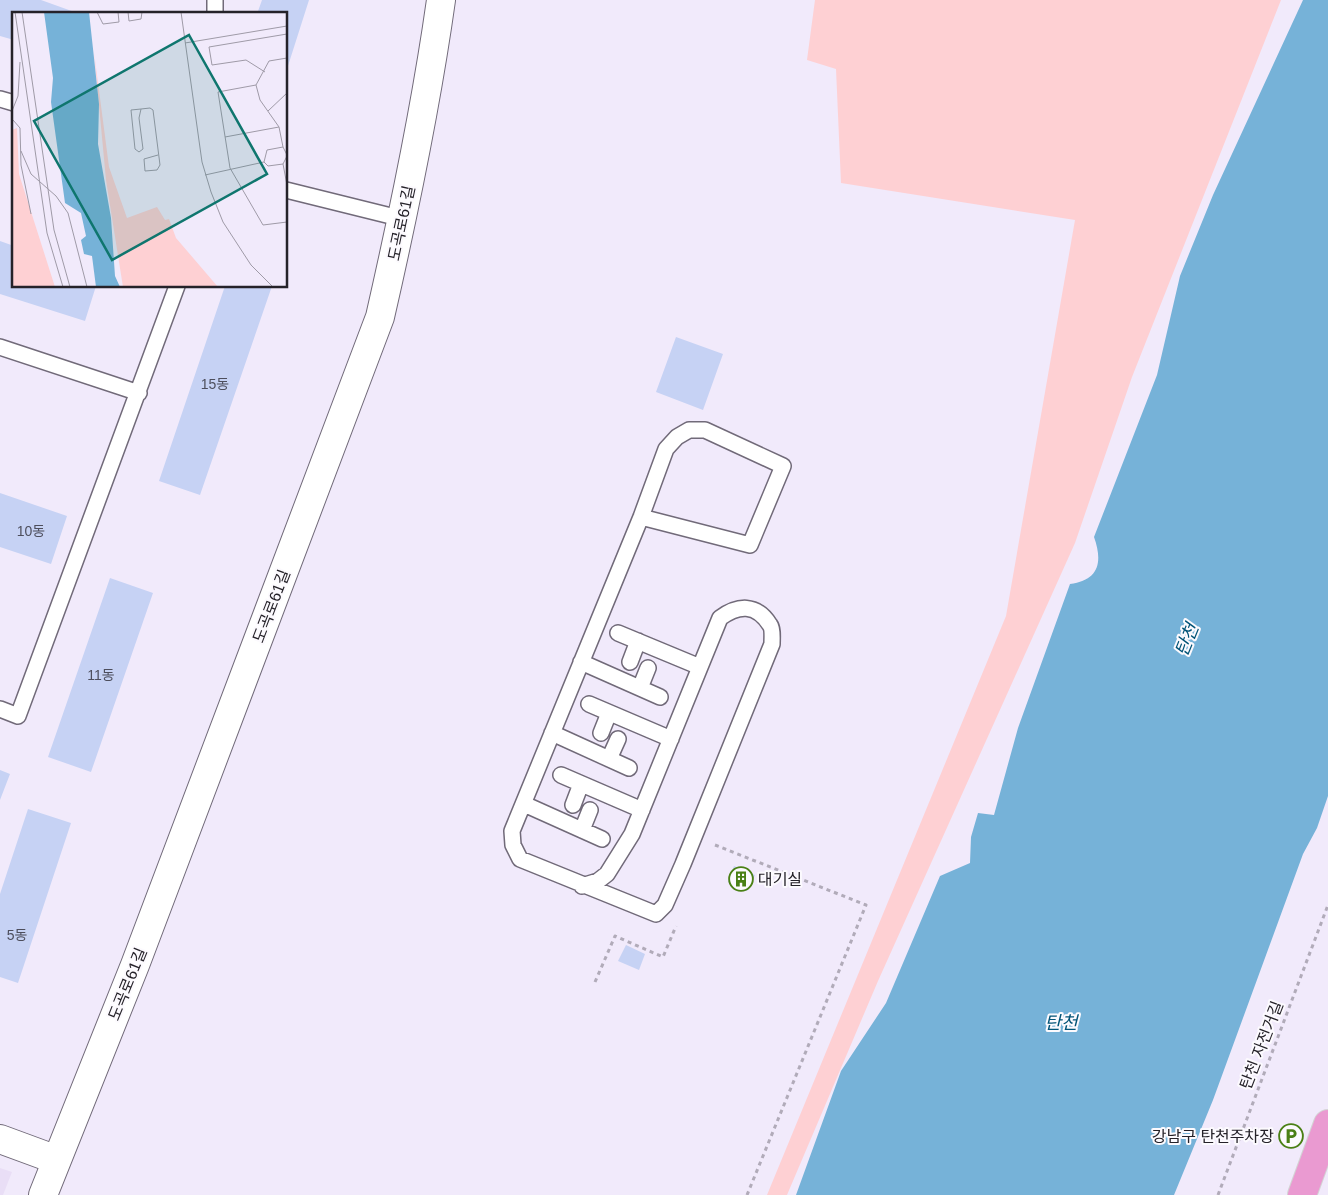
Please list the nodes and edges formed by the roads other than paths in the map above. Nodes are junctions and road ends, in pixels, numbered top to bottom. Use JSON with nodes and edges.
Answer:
{"nodes":[{"id":1,"x":441,"y":0,"type":"edge"},
{"id":2,"x":288,"y":190,"type":"edge"},
{"id":3,"x":403,"y":219,"type":"junction"},
{"id":4,"x":176,"y":288,"type":"edge"},
{"id":5,"x":0,"y":347,"type":"edge"},
{"id":6,"x":139,"y":393,"type":"junction"},
{"id":7,"x":641,"y":517,"type":"junction"},
{"id":8,"x":618,"y":633,"type":"dead end"},
{"id":9,"x":638,"y":641,"type":"junction"},
{"id":10,"x":581,"y":662,"type":"junction"},
{"id":11,"x":630,"y":662,"type":"dead end"},
{"id":12,"x":700,"y":667,"type":"junction"},
{"id":13,"x":648,"y":668,"type":"dead end"},
{"id":14,"x":640,"y":688,"type":"junction"},
{"id":15,"x":660,"y":697,"type":"dead end"},
{"id":16,"x":590,"y":704,"type":"dead end"},
{"id":17,"x":0,"y":709,"type":"edge"},
{"id":18,"x":609,"y":713,"type":"junction"},
{"id":19,"x":552,"y":733,"type":"junction"},
{"id":20,"x":601,"y":733,"type":"dead end"},
{"id":21,"x":618,"y":739,"type":"dead end"},
{"id":22,"x":671,"y":739,"type":"junction"},
{"id":23,"x":609,"y":759,"type":"junction"},
{"id":24,"x":629,"y":768,"type":"dead end"},
{"id":25,"x":561,"y":775,"type":"dead end"},
{"id":26,"x":581,"y":784,"type":"junction"},
{"id":27,"x":524,"y":804,"type":"junction"},
{"id":28,"x":573,"y":805,"type":"dead end"},
{"id":29,"x":590,"y":810,"type":"dead end"},
{"id":30,"x":642,"y":810,"type":"junction"},
{"id":31,"x":582,"y":830,"type":"junction"},
{"id":32,"x":602,"y":839,"type":"dead end"},
{"id":33,"x":582,"y":886,"type":"junction"},
{"id":34,"x":1328,"y":1124,"type":"edge"},
{"id":35,"x":0,"y":1139,"type":"edge"},
{"id":36,"x":57,"y":1160,"type":"junction"},
{"id":37,"x":43,"y":1195,"type":"edge"},
{"id":38,"x":1302,"y":1195,"type":"edge"}],
"edges":[{"from":1,"to":3,"type":"street","name":"도곡로61길"},
{"from":2,"to":3,"type":"lane"},
{"from":3,"to":36,"type":"street","name":"도곡로61길"},
{"from":4,"to":6,"type":"lane"},
{"from":5,"to":6,"type":"lane"},
{"from":6,"to":17,"type":"lane"},
{"from":7,"to":7,"type":"lane"},
{"from":7,"to":10,"type":"lane"},
{"from":8,"to":9,"type":"lane"},
{"from":9,"to":11,"type":"lane"},
{"from":9,"to":12,"type":"lane"},
{"from":10,"to":14,"type":"lane"},
{"from":10,"to":19,"type":"lane"},
{"from":12,"to":22,"type":"lane"},
{"from":12,"to":33,"type":"lane"},
{"from":13,"to":14,"type":"lane"},
{"from":14,"to":15,"type":"lane"},
{"from":16,"to":18,"type":"lane"},
{"from":18,"to":20,"type":"lane"},
{"from":18,"to":22,"type":"lane"},
{"from":19,"to":23,"type":"lane"},
{"from":19,"to":27,"type":"lane"},
{"from":21,"to":23,"type":"lane"},
{"from":22,"to":30,"type":"lane"},
{"from":23,"to":24,"type":"lane"},
{"from":25,"to":26,"type":"lane"},
{"from":26,"to":28,"type":"lane"},
{"from":26,"to":30,"type":"lane"},
{"from":27,"to":31,"type":"lane"},
{"from":27,"to":33,"type":"lane"},
{"from":29,"to":31,"type":"lane"},
{"from":30,"to":33,"type":"lane"},
{"from":31,"to":32,"type":"lane"},
{"from":34,"to":38,"type":"highway"},
{"from":35,"to":36,"type":"street"},
{"from":36,"to":37,"type":"street","name":"도곡로61길"}]}
